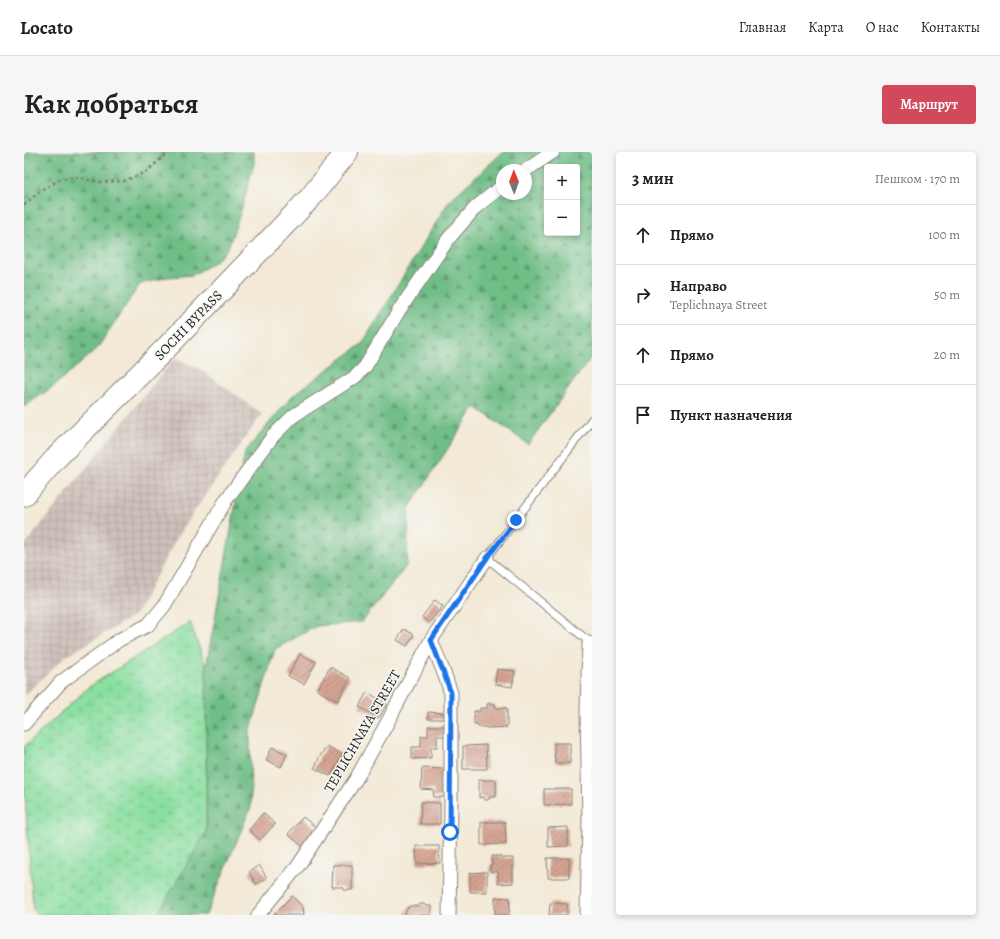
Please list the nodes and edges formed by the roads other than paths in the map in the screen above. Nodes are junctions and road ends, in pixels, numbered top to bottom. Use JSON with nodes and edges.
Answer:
{"nodes":[{"id":1,"x":347,"y":152,"type":"edge"},
{"id":2,"x":553,"y":152,"type":"edge"},
{"id":3,"x":532,"y":166,"type":"edge"},
{"id":4,"x":496,"y":191,"type":"edge"},
{"id":5,"x":592,"y":419,"type":"edge"},
{"id":6,"x":24,"y":495,"type":"edge"},
{"id":7,"x":487,"y":558,"type":"junction"},
{"id":8,"x":431,"y":640,"type":"junction"},
{"id":9,"x":591,"y":644,"type":"edge"},
{"id":10,"x":590,"y":717,"type":"edge"},
{"id":11,"x":24,"y":724,"type":"edge"},
{"id":12,"x":258,"y":915,"type":"edge"},
{"id":13,"x":449,"y":915,"type":"edge"},
{"id":14,"x":587,"y":915,"type":"edge"}],
"edges":[{"from":1,"to":6,"type":"highway","name":"SOCHI BYPASS"},
{"from":2,"to":3,"type":"street"},
{"from":4,"to":11,"type":"street"},
{"from":5,"to":7,"type":"lane"},
{"from":7,"to":8,"type":"street","name":"TEPLICHNAYA STREET"},
{"from":7,"to":9,"type":"lane"},
{"from":8,"to":12,"type":"street","name":"TEPLICHNAYA STREET"},
{"from":8,"to":13,"type":"street"},
{"from":9,"to":10,"type":"street"},
{"from":10,"to":14,"type":"street"}]}
